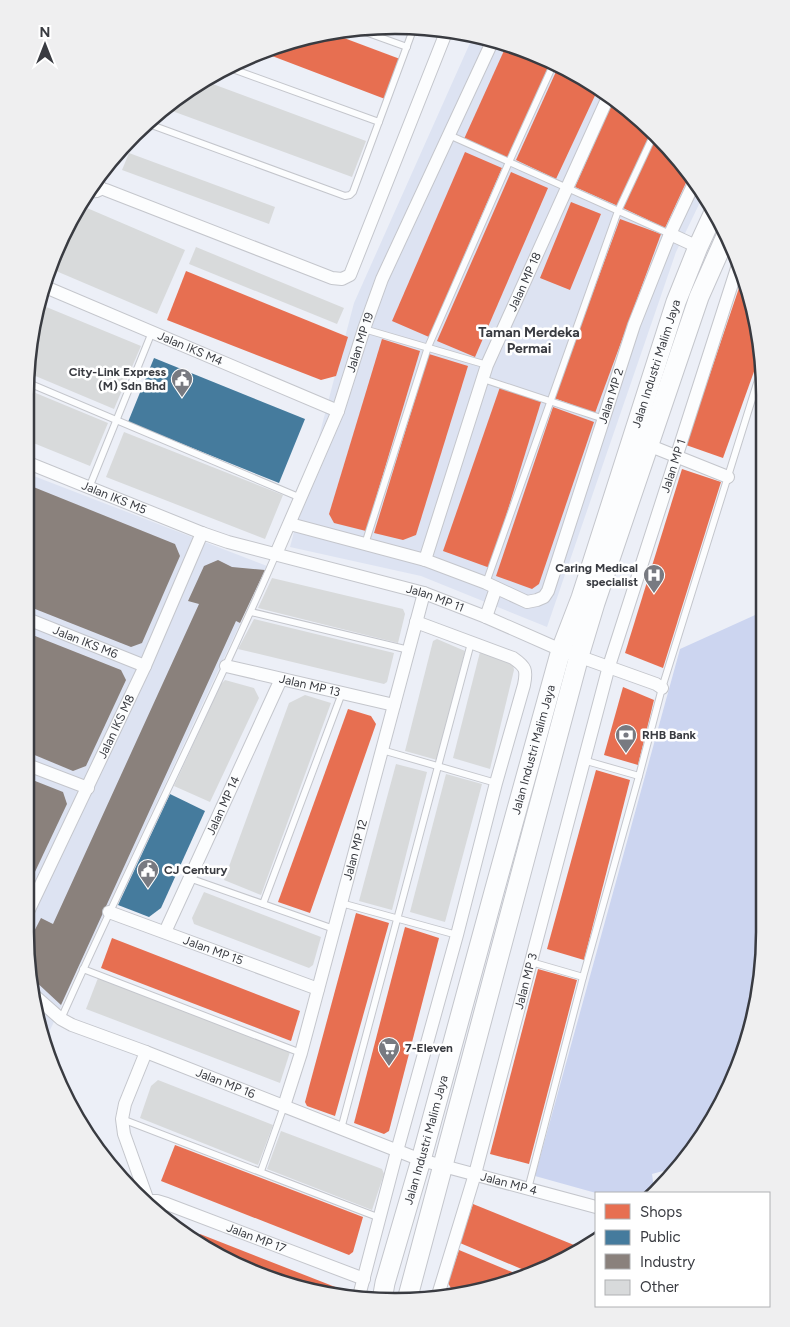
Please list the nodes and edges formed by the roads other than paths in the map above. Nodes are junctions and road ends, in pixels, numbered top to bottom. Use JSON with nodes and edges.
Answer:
{"nodes":[{"id":1,"x":373,"y":35,"type":"edge"},
{"id":2,"x":411,"y":35,"type":"edge"},
{"id":3,"x":444,"y":37,"type":"edge"},
{"id":4,"x":489,"y":46,"type":"edge"},
{"id":5,"x":407,"y":47,"type":"junction"},
{"id":6,"x":551,"y":69,"type":"edge"},
{"id":7,"x":236,"y":70,"type":"edge"},
{"id":8,"x":606,"y":102,"type":"edge"},
{"id":9,"x":379,"y":122,"type":"junction"},
{"id":10,"x":154,"y":126,"type":"edge"},
{"id":11,"x":449,"y":135,"type":"junction"},
{"id":12,"x":651,"y":141,"type":"edge"},
{"id":13,"x":509,"y":162,"type":"junction"},
{"id":14,"x":102,"y":184,"type":"edge"},
{"id":15,"x":566,"y":188,"type":"junction"},
{"id":16,"x":692,"y":189,"type":"edge"},
{"id":17,"x":106,"y":190,"type":"junction"},
{"id":18,"x":95,"y":194,"type":"edge"},
{"id":19,"x":618,"y":211,"type":"junction"},
{"id":20,"x":711,"y":219,"type":"edge"},
{"id":21,"x":670,"y":234,"type":"junction"},
{"id":22,"x":723,"y":243,"type":"edge"},
{"id":23,"x":698,"y":247,"type":"junction"},
{"id":24,"x":735,"y":274,"type":"edge"},
{"id":25,"x":50,"y":289,"type":"edge"},
{"id":26,"x":364,"y":329,"type":"junction"},
{"id":27,"x":152,"y":332,"type":"junction"},
{"id":28,"x":428,"y":347,"type":"junction"},
{"id":29,"x":487,"y":365,"type":"junction"},
{"id":30,"x":483,"y":379,"type":"junction"},
{"id":31,"x":34,"y":385,"type":"edge"},
{"id":32,"x":756,"y":387,"type":"edge"},
{"id":33,"x":550,"y":401,"type":"junction"},
{"id":34,"x":338,"y":411,"type":"junction"},
{"id":35,"x":116,"y":419,"type":"junction"},
{"id":36,"x":604,"y":419,"type":"junction"},
{"id":37,"x":648,"y":445,"type":"junction"},
{"id":38,"x":676,"y":456,"type":"junction"},
{"id":39,"x":34,"y":465,"type":"edge"},
{"id":40,"x":728,"y":476,"type":"junction"},
{"id":41,"x":89,"y":489,"type":"junction"},
{"id":42,"x":301,"y":498,"type":"junction"},
{"id":43,"x":290,"y":524,"type":"junction"},
{"id":44,"x":202,"y":533,"type":"junction"},
{"id":45,"x":366,"y":544,"type":"junction"},
{"id":46,"x":276,"y":554,"type":"junction"},
{"id":47,"x":425,"y":560,"type":"junction"},
{"id":48,"x":491,"y":586,"type":"junction"},
{"id":49,"x":424,"y":593,"type":"junction"},
{"id":50,"x":251,"y":612,"type":"junction"},
{"id":51,"x":486,"y":617,"type":"junction"},
{"id":52,"x":34,"y":621,"type":"edge"},
{"id":53,"x":416,"y":622,"type":"junction"},
{"id":54,"x":471,"y":643,"type":"junction"},
{"id":55,"x":409,"y":650,"type":"junction"},
{"id":56,"x":570,"y":653,"type":"junction"},
{"id":57,"x":145,"y":666,"type":"junction"},
{"id":58,"x":226,"y":666,"type":"junction"},
{"id":59,"x":609,"y":666,"type":"junction"},
{"id":60,"x":281,"y":679,"type":"junction"},
{"id":61,"x":662,"y":688,"type":"junction"},
{"id":62,"x":342,"y":693,"type":"junction"},
{"id":63,"x":394,"y":705,"type":"junction"},
{"id":64,"x":382,"y":750,"type":"junction"},
{"id":65,"x":583,"y":760,"type":"junction"},
{"id":66,"x":439,"y":766,"type":"junction"},
{"id":67,"x":34,"y":767,"type":"edge"},
{"id":68,"x":638,"y":776,"type":"junction"},
{"id":69,"x":496,"y":783,"type":"junction"},
{"id":70,"x":88,"y":788,"type":"junction"},
{"id":71,"x":189,"y":878,"type":"junction"},
{"id":72,"x":34,"y":899,"type":"edge"},
{"id":73,"x":341,"y":903,"type":"junction"},
{"id":74,"x":263,"y":904,"type":"junction"},
{"id":75,"x":109,"y":912,"type":"junction"},
{"id":76,"x":397,"y":919,"type":"junction"},
{"id":77,"x":334,"y":929,"type":"junction"},
{"id":78,"x":164,"y":932,"type":"junction"},
{"id":79,"x":457,"y":935,"type":"junction"},
{"id":80,"x":531,"y":962,"type":"junction"},
{"id":81,"x":83,"y":969,"type":"junction"},
{"id":82,"x":582,"y":977,"type":"junction"},
{"id":83,"x":318,"y":989,"type":"junction"},
{"id":84,"x":41,"y":1002,"type":"edge"},
{"id":85,"x":60,"y":1019,"type":"junction"},
{"id":86,"x":146,"y":1052,"type":"junction"},
{"id":87,"x":301,"y":1053,"type":"junction"},
{"id":88,"x":284,"y":1106,"type":"junction"},
{"id":89,"x":122,"y":1119,"type":"junction"},
{"id":90,"x":341,"y":1129,"type":"junction"},
{"id":91,"x":397,"y":1151,"type":"junction"},
{"id":92,"x":421,"y":1160,"type":"junction"},
{"id":93,"x":444,"y":1166,"type":"junction"},
{"id":94,"x":261,"y":1171,"type":"junction"},
{"id":95,"x":475,"y":1174,"type":"junction"},
{"id":96,"x":528,"y":1190,"type":"junction"},
{"id":97,"x":145,"y":1192,"type":"edge"},
{"id":98,"x":154,"y":1201,"type":"edge"},
{"id":99,"x":595,"y":1207,"type":"edge"},
{"id":100,"x":380,"y":1218,"type":"junction"},
{"id":101,"x":364,"y":1279,"type":"junction"},
{"id":102,"x":439,"y":1290,"type":"edge"},
{"id":103,"x":360,"y":1291,"type":"edge"},
{"id":104,"x":410,"y":1292,"type":"edge"},
{"id":105,"x":383,"y":1293,"type":"edge"}],
"edges":[{"from":1,"to":5,"type":"lane"},
{"from":2,"to":5,"type":"lane"},
{"from":3,"to":17,"type":"street"},
{"from":4,"to":11,"type":"street","name":"Jalan MP 19"},
{"from":5,"to":9,"type":"lane"},
{"from":6,"to":13,"type":"lane"},
{"from":7,"to":9,"type":"lane"},
{"from":8,"to":15,"type":"street","name":"Jalan MP 18"},
{"from":9,"to":10,"type":"lane"},
{"from":11,"to":13,"type":"lane"},
{"from":11,"to":26,"type":"street","name":"Jalan MP 19"},
{"from":12,"to":19,"type":"lane"},
{"from":13,"to":15,"type":"lane"},
{"from":13,"to":28,"type":"lane"},
{"from":14,"to":17,"type":"lane"},
{"from":15,"to":19,"type":"lane"},
{"from":15,"to":29,"type":"street","name":"Jalan MP 18"},
{"from":16,"to":21,"type":"street","name":"Jalan MP 2"},
{"from":17,"to":18,"type":"lane"},
{"from":19,"to":21,"type":"lane"},
{"from":19,"to":33,"type":"lane"},
{"from":20,"to":23,"type":"main road","name":"Jalan Industri Malim Jaya"},
{"from":21,"to":23,"type":"street"},
{"from":21,"to":36,"type":"street","name":"Jalan MP 2"},
{"from":22,"to":37,"type":"main road","name":"Jalan Industri Malim Jaya"},
{"from":23,"to":56,"type":"main road","name":"Jalan Industri Malim Jaya"},
{"from":24,"to":38,"type":"street","name":"Jalan MP 1"},
{"from":25,"to":27,"type":"street","name":"Jalan IKS M4"},
{"from":26,"to":28,"type":"lane"},
{"from":26,"to":34,"type":"street","name":"Jalan MP 19"},
{"from":27,"to":34,"type":"street","name":"Jalan IKS M4"},
{"from":27,"to":35,"type":"lane"},
{"from":28,"to":29,"type":"lane"},
{"from":28,"to":45,"type":"lane"},
{"from":29,"to":30,"type":"street","name":"Jalan MP 18"},
{"from":30,"to":33,"type":"lane"},
{"from":30,"to":47,"type":"street","name":"Jalan MP 18"},
{"from":31,"to":35,"type":"lane"},
{"from":32,"to":40,"type":"lane"},
{"from":33,"to":36,"type":"lane"},
{"from":33,"to":48,"type":"lane"},
{"from":34,"to":42,"type":"street","name":"Jalan MP 19"},
{"from":35,"to":41,"type":"lane"},
{"from":35,"to":42,"type":"lane"},
{"from":36,"to":48,"type":"street","name":"Jalan MP 2"},
{"from":37,"to":38,"type":"street"},
{"from":37,"to":56,"type":"main road","name":"Jalan Industri Malim Jaya"},
{"from":38,"to":40,"type":"street"},
{"from":38,"to":59,"type":"street","name":"Jalan MP 1"},
{"from":39,"to":41,"type":"street","name":"Jalan IKS M5"},
{"from":40,"to":61,"type":"lane"},
{"from":41,"to":44,"type":"street","name":"Jalan IKS M5"},
{"from":42,"to":43,"type":"street","name":"Jalan MP 19"},
{"from":43,"to":45,"type":"street"},
{"from":43,"to":46,"type":"street","name":"Jalan MP 19"},
{"from":44,"to":46,"type":"street","name":"Jalan MP 11"},
{"from":44,"to":57,"type":"street","name":"Jalan IKS M8"},
{"from":45,"to":47,"type":"street"},
{"from":46,"to":49,"type":"street","name":"Jalan MP 11"},
{"from":46,"to":50,"type":"lane"},
{"from":47,"to":48,"type":"street"},
{"from":48,"to":51,"type":"street"},
{"from":49,"to":51,"type":"street","name":"Jalan MP 11"},
{"from":49,"to":53,"type":"street","name":"Jalan MP 12"},
{"from":50,"to":55,"type":"lane"},
{"from":50,"to":58,"type":"lane"},
{"from":51,"to":56,"type":"street","name":"Jalan MP 11"},
{"from":52,"to":57,"type":"street","name":"Jalan IKS M6"},
{"from":53,"to":54,"type":"street"},
{"from":53,"to":55,"type":"street","name":"Jalan MP 12"},
{"from":54,"to":66,"type":"lane"},
{"from":54,"to":69,"type":"street"},
{"from":55,"to":63,"type":"street","name":"Jalan MP 12"},
{"from":56,"to":59,"type":"street","name":"Jalan MP 11"},
{"from":56,"to":92,"type":"main road","name":"Jalan Industri Malim Jaya"},
{"from":56,"to":93,"type":"main road","name":"Jalan Industri Malim Jaya"},
{"from":57,"to":70,"type":"street","name":"Jalan IKS M8"},
{"from":58,"to":60,"type":"street","name":"Jalan MP 13"},
{"from":58,"to":75,"type":"lane"},
{"from":59,"to":61,"type":"street","name":"Jalan MP 11"},
{"from":59,"to":65,"type":"street","name":"Jalan MP 3"},
{"from":60,"to":62,"type":"street","name":"Jalan MP 13"},
{"from":60,"to":71,"type":"street","name":"Jalan MP 14"},
{"from":61,"to":68,"type":"lane"},
{"from":62,"to":63,"type":"street","name":"Jalan MP 13"},
{"from":62,"to":74,"type":"lane"},
{"from":63,"to":64,"type":"street","name":"Jalan MP 12"},
{"from":64,"to":66,"type":"lane"},
{"from":64,"to":73,"type":"street","name":"Jalan MP 12"},
{"from":65,"to":68,"type":"lane"},
{"from":65,"to":80,"type":"street","name":"Jalan MP 3"},
{"from":66,"to":69,"type":"lane"},
{"from":66,"to":76,"type":"lane"},
{"from":67,"to":70,"type":"street"},
{"from":68,"to":82,"type":"lane"},
{"from":69,"to":79,"type":"street"},
{"from":70,"to":72,"type":"street","name":"Jalan IKS M8"},
{"from":71,"to":74,"type":"lane"},
{"from":71,"to":78,"type":"street","name":"Jalan MP 14"},
{"from":73,"to":76,"type":"lane"},
{"from":73,"to":77,"type":"street","name":"Jalan MP 12"},
{"from":74,"to":77,"type":"lane"},
{"from":75,"to":78,"type":"street","name":"Jalan MP 15"},
{"from":75,"to":81,"type":"lane"},
{"from":76,"to":79,"type":"lane"},
{"from":76,"to":90,"type":"lane"},
{"from":77,"to":83,"type":"street","name":"Jalan MP 12"},
{"from":78,"to":83,"type":"street","name":"Jalan MP 15"},
{"from":79,"to":91,"type":"street"},
{"from":80,"to":82,"type":"lane"},
{"from":80,"to":95,"type":"street","name":"Jalan MP 3"},
{"from":81,"to":85,"type":"lane"},
{"from":81,"to":87,"type":"lane"},
{"from":82,"to":96,"type":"lane"},
{"from":83,"to":87,"type":"street","name":"Jalan MP 12"},
{"from":84,"to":85,"type":"street","name":"Jalan MP 16"},
{"from":85,"to":86,"type":"street","name":"Jalan MP 16"},
{"from":86,"to":88,"type":"street","name":"Jalan MP 16"},
{"from":86,"to":89,"type":"street","name":"Jalan MP 17"},
{"from":87,"to":88,"type":"street","name":"Jalan MP 12"},
{"from":88,"to":90,"type":"street","name":"Jalan MP 16"},
{"from":88,"to":94,"type":"lane"},
{"from":89,"to":94,"type":"lane"},
{"from":89,"to":97,"type":"street","name":"Jalan MP 17"},
{"from":90,"to":91,"type":"street","name":"Jalan MP 16"},
{"from":91,"to":92,"type":"street","name":"Jalan MP 16"},
{"from":91,"to":100,"type":"street"},
{"from":92,"to":93,"type":"street","name":"Jalan MP 4"},
{"from":92,"to":105,"type":"main road","name":"Jalan Industri Malim Jaya"},
{"from":93,"to":95,"type":"street","name":"Jalan MP 4"},
{"from":93,"to":104,"type":"main road","name":"Jalan Industri Malim Jaya"},
{"from":94,"to":100,"type":"lane"},
{"from":95,"to":96,"type":"street","name":"Jalan MP 4"},
{"from":95,"to":102,"type":"street","name":"Jalan MP 3"},
{"from":96,"to":99,"type":"street","name":"Jalan MP 4"},
{"from":98,"to":101,"type":"street","name":"Jalan MP 17"},
{"from":100,"to":101,"type":"street"},
{"from":101,"to":103,"type":"street"}]}
